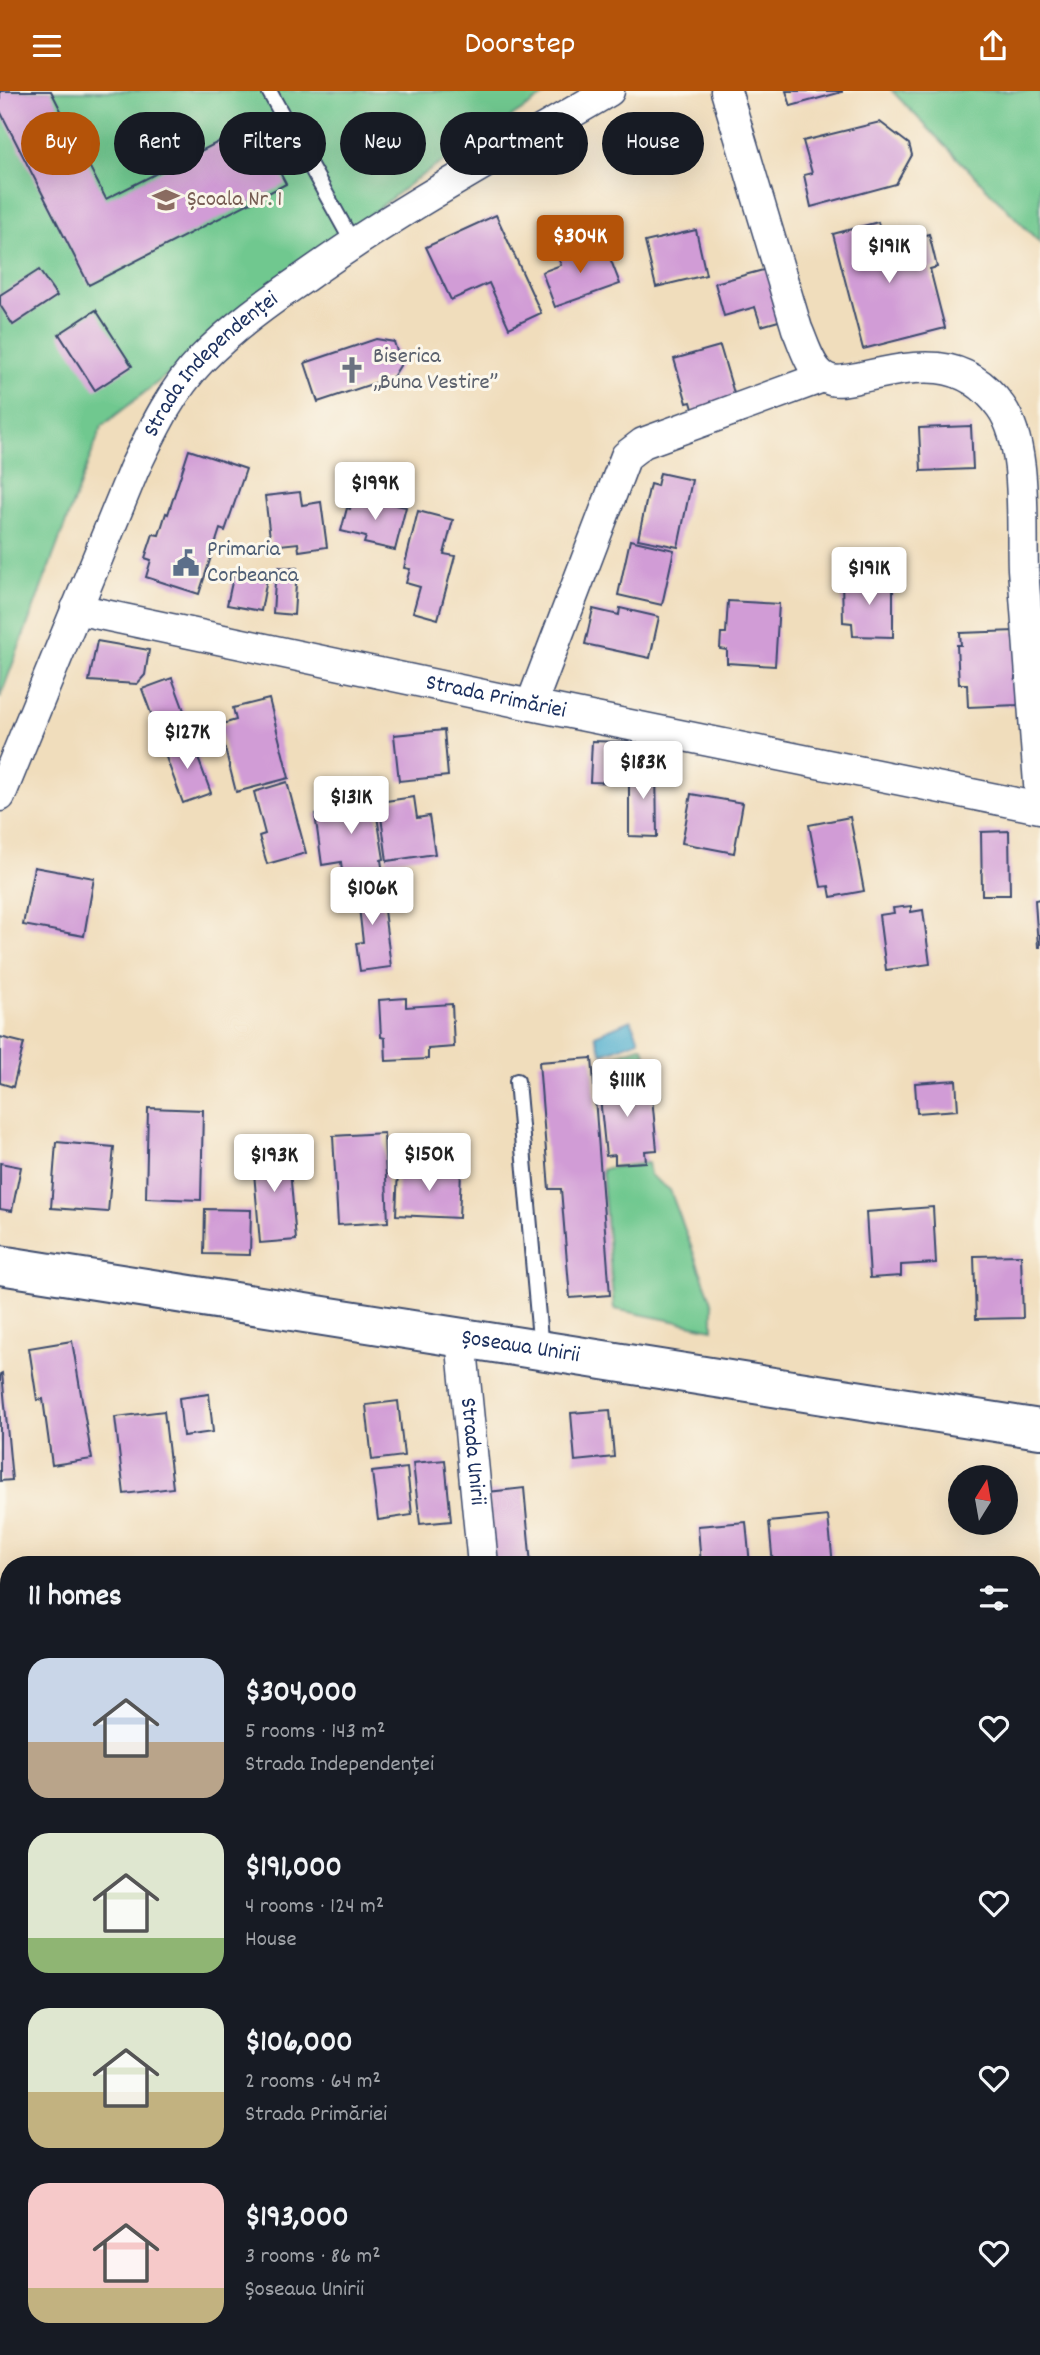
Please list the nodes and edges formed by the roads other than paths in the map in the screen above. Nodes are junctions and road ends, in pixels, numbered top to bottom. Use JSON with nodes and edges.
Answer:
{"nodes":[{"id":1,"x":269,"y":91,"type":"edge"},
{"id":2,"x":609,"y":91,"type":"edge"},
{"id":3,"x":726,"y":91,"type":"edge"},
{"id":4,"x":353,"y":243,"type":"junction"},
{"id":5,"x":823,"y":377,"type":"junction"},
{"id":6,"x":76,"y":609,"type":"junction"},
{"id":7,"x":531,"y":705,"type":"junction"},
{"id":8,"x":0,"y":796,"type":"edge"},
{"id":9,"x":1040,"y":797,"type":"edge"},
{"id":10,"x":1040,"y":808,"type":"edge"},
{"id":11,"x":517,"y":1081,"type":"dead end"},
{"id":12,"x":0,"y":1265,"type":"edge"},
{"id":13,"x":461,"y":1338,"type":"junction"},
{"id":14,"x":541,"y":1351,"type":"junction"},
{"id":15,"x":1040,"y":1429,"type":"edge"},
{"id":16,"x":482,"y":1556,"type":"edge"}],
"edges":[{"from":1,"to":4,"type":"lane"},
{"from":2,"to":4,"type":"street","name":"Strada Independenței"},
{"from":3,"to":5,"type":"street"},
{"from":4,"to":6,"type":"street","name":"Strada Independenței"},
{"from":5,"to":7,"type":"street"},
{"from":5,"to":9,"type":"street"},
{"from":6,"to":7,"type":"street","name":"Strada Primăriei"},
{"from":6,"to":8,"type":"street","name":"Strada Independenței"},
{"from":7,"to":10,"type":"street","name":"Strada Primăriei"},
{"from":11,"to":14,"type":"lane"},
{"from":12,"to":13,"type":"main road","name":"Șoseaua Unirii"},
{"from":13,"to":14,"type":"main road","name":"Șoseaua Unirii"},
{"from":13,"to":16,"type":"street","name":"Strada Unirii"},
{"from":14,"to":15,"type":"main road","name":"Șoseaua Unirii"}]}
